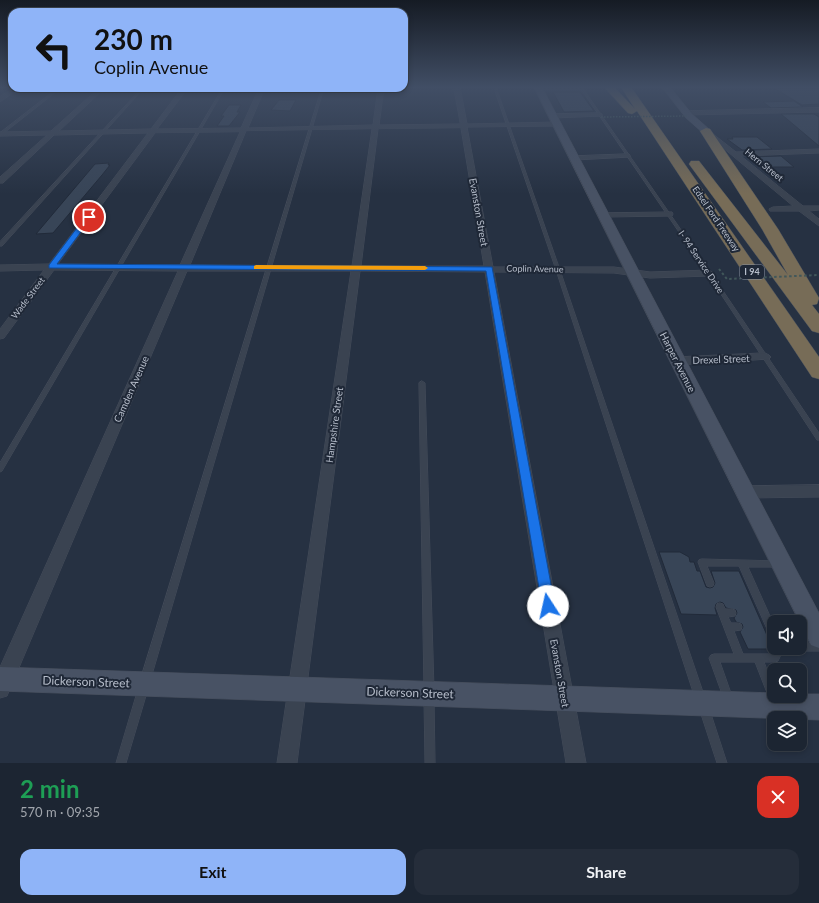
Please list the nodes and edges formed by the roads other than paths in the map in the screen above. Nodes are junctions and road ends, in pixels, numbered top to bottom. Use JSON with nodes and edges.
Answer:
{"nodes":[{"id":1,"x":16,"y":123,"type":"edge"},
{"id":2,"x":64,"y":123,"type":"edge"},
{"id":3,"x":110,"y":123,"type":"edge"},
{"id":4,"x":159,"y":123,"type":"edge"},
{"id":5,"x":204,"y":123,"type":"edge"},
{"id":6,"x":247,"y":123,"type":"edge"},
{"id":7,"x":312,"y":123,"type":"edge"},
{"id":8,"x":377,"y":123,"type":"edge"},
{"id":9,"x":463,"y":123,"type":"edge"},
{"id":10,"x":531,"y":123,"type":"edge"},
{"id":11,"x":556,"y":123,"type":"edge"},
{"id":12,"x":605,"y":123,"type":"edge"},
{"id":13,"x":643,"y":123,"type":"edge"},
{"id":14,"x":651,"y":123,"type":"edge"},
{"id":15,"x":697,"y":123,"type":"edge"},
{"id":16,"x":509,"y":125,"type":"junction"},
{"id":17,"x":464,"y":126,"type":"junction"},
{"id":18,"x":376,"y":127,"type":"junction"},
{"id":19,"x":310,"y":128,"type":"junction"},
{"id":20,"x":200,"y":130,"type":"junction"},
{"id":21,"x":244,"y":130,"type":"junction"},
{"id":22,"x":153,"y":131,"type":"junction"},
{"id":23,"x":706,"y":131,"type":"junction"},
{"id":24,"x":101,"y":132,"type":"junction"},
{"id":25,"x":52,"y":133,"type":"junction"},
{"id":26,"x":0,"y":135,"type":"edge"},
{"id":27,"x":660,"y":135,"type":"junction"},
{"id":28,"x":819,"y":151,"type":"edge"},
{"id":29,"x":734,"y":154,"type":"junction"},
{"id":30,"x":628,"y":156,"type":"junction"},
{"id":31,"x":689,"y":156,"type":"dead end"},
{"id":32,"x":575,"y":158,"type":"junction"},
{"id":33,"x":0,"y":181,"type":"edge"},
{"id":34,"x":801,"y":208,"type":"junction"},
{"id":35,"x":819,"y":208,"type":"edge"},
{"id":36,"x":773,"y":209,"type":"dead end"},
{"id":37,"x":669,"y":214,"type":"junction"},
{"id":38,"x":604,"y":215,"type":"junction"},
{"id":39,"x":819,"y":223,"type":"edge"},
{"id":40,"x":0,"y":245,"type":"edge"},
{"id":41,"x":52,"y":266,"type":"junction"},
{"id":42,"x":118,"y":267,"type":"junction"},
{"id":43,"x":184,"y":267,"type":"junction"},
{"id":44,"x":0,"y":268,"type":"edge"},
{"id":45,"x":268,"y":268,"type":"junction"},
{"id":46,"x":356,"y":268,"type":"junction"},
{"id":47,"x":490,"y":269,"type":"junction"},
{"id":48,"x":558,"y":270,"type":"junction"},
{"id":49,"x":633,"y":272,"type":"junction"},
{"id":50,"x":709,"y":273,"type":"junction"},
{"id":51,"x":819,"y":314,"type":"edge"},
{"id":52,"x":819,"y":327,"type":"edge"},
{"id":53,"x":0,"y":336,"type":"edge"},
{"id":54,"x":765,"y":357,"type":"junction"},
{"id":55,"x":677,"y":361,"type":"junction"},
{"id":56,"x":819,"y":372,"type":"edge"},
{"id":57,"x":422,"y":383,"type":"dead end"},
{"id":58,"x":819,"y":438,"type":"edge"},
{"id":59,"x":0,"y":469,"type":"edge"},
{"id":60,"x":745,"y":492,"type":"junction"},
{"id":61,"x":819,"y":492,"type":"edge"},
{"id":62,"x":742,"y":563,"type":"junction"},
{"id":63,"x":782,"y":564,"type":"junction"},
{"id":64,"x":710,"y":583,"type":"dead end"},
{"id":65,"x":732,"y":613,"type":"dead end"},
{"id":66,"x":767,"y":626,"type":"edge"},
{"id":67,"x":728,"y":627,"type":"junction"},
{"id":68,"x":738,"y":627,"type":"dead end"},
{"id":69,"x":819,"y":637,"type":"edge"},
{"id":70,"x":807,"y":647,"type":"edge"},
{"id":71,"x":819,"y":647,"type":"edge"},
{"id":72,"x":776,"y":655,"type":"edge"},
{"id":73,"x":740,"y":658,"type":"junction"},
{"id":74,"x":758,"y":658,"type":"junction"},
{"id":75,"x":1,"y":683,"type":"edge"},
{"id":76,"x":144,"y":684,"type":"junction"},
{"id":77,"x":297,"y":690,"type":"junction"},
{"id":78,"x":429,"y":694,"type":"junction"},
{"id":79,"x":564,"y":698,"type":"junction"},
{"id":80,"x":702,"y":703,"type":"junction"},
{"id":81,"x":730,"y":704,"type":"junction"},
{"id":82,"x":777,"y":705,"type":"junction"},
{"id":83,"x":819,"y":707,"type":"edge"},
{"id":84,"x":121,"y":763,"type":"edge"},
{"id":85,"x":288,"y":763,"type":"edge"},
{"id":86,"x":430,"y":763,"type":"edge"},
{"id":87,"x":576,"y":763,"type":"edge"},
{"id":88,"x":722,"y":763,"type":"edge"}],
"edges":[{"from":1,"to":26,"type":"lane"},
{"from":2,"to":25,"type":"street"},
{"from":3,"to":24,"type":"lane"},
{"from":4,"to":22,"type":"street","name":"Wade Street"},
{"from":5,"to":20,"type":"lane"},
{"from":6,"to":21,"type":"street","name":"Camden Avenue"},
{"from":7,"to":19,"type":"lane"},
{"from":8,"to":18,"type":"street","name":"Hampshire Street"},
{"from":9,"to":17,"type":"street","name":"Evanston Street"},
{"from":10,"to":16,"type":"street"},
{"from":11,"to":32,"type":"main road","name":"Harper Avenue"},
{"from":12,"to":30,"type":"lane","name":"I- 94 Service Drive"},
{"from":13,"to":27,"type":"highway"},
{"from":14,"to":27,"type":"highway","name":"Edsel Ford Freeway","number":"I 94"},
{"from":15,"to":23,"type":"main road","name":"Hern Street"},
{"from":16,"to":17,"type":"street"},
{"from":16,"to":48,"type":"lane"},
{"from":17,"to":18,"type":"street"},
{"from":17,"to":47,"type":"street","name":"Evanston Street"},
{"from":18,"to":19,"type":"street"},
{"from":18,"to":46,"type":"street","name":"Hampshire Street"},
{"from":19,"to":21,"type":"street"},
{"from":19,"to":45,"type":"lane"},
{"from":20,"to":21,"type":"street"},
{"from":20,"to":22,"type":"street"},
{"from":20,"to":42,"type":"lane"},
{"from":21,"to":43,"type":"street","name":"Camden Avenue"},
{"from":22,"to":24,"type":"street"},
{"from":22,"to":41,"type":"street","name":"Wade Street"},
{"from":23,"to":29,"type":"street","name":"Hern Street"},
{"from":23,"to":51,"type":"highway"},
{"from":24,"to":25,"type":"street"},
{"from":24,"to":40,"type":"lane"},
{"from":25,"to":26,"type":"street"},
{"from":25,"to":33,"type":"street"},
{"from":27,"to":56,"type":"highway","name":"Edsel Ford Freeway","number":"I 94"},
{"from":28,"to":29,"type":"street"},
{"from":29,"to":34,"type":"street","name":"Hern Street"},
{"from":30,"to":32,"type":"street"},
{"from":30,"to":37,"type":"lane","name":"I- 94 Service Drive"},
{"from":31,"to":52,"type":"highway","name":"Edsel Ford Freeway","number":"I 94"},
{"from":32,"to":38,"type":"main road","name":"Harper Avenue"},
{"from":34,"to":35,"type":"street"},
{"from":34,"to":36,"type":"street"},
{"from":34,"to":39,"type":"street","name":"Hern Street"},
{"from":37,"to":38,"type":"street"},
{"from":37,"to":50,"type":"lane","name":"I- 94 Service Drive"},
{"from":38,"to":49,"type":"main road","name":"Harper Avenue"},
{"from":41,"to":42,"type":"street","name":"Coplin Avenue"},
{"from":41,"to":44,"type":"street","name":"Coplin Avenue"},
{"from":41,"to":53,"type":"street","name":"Wade Street"},
{"from":42,"to":43,"type":"street","name":"Coplin Avenue"},
{"from":42,"to":59,"type":"lane"},
{"from":43,"to":45,"type":"street","name":"Coplin Avenue"},
{"from":43,"to":75,"type":"street","name":"Camden Avenue"},
{"from":45,"to":46,"type":"street","name":"Coplin Avenue"},
{"from":45,"to":76,"type":"lane"},
{"from":46,"to":47,"type":"street","name":"Coplin Avenue"},
{"from":46,"to":77,"type":"street","name":"Hampshire Street"},
{"from":47,"to":48,"type":"street","name":"Coplin Avenue"},
{"from":47,"to":79,"type":"street","name":"Evanston Street"},
{"from":48,"to":49,"type":"street","name":"Coplin Avenue"},
{"from":48,"to":80,"type":"lane"},
{"from":49,"to":50,"type":"street","name":"Coplin Avenue"},
{"from":49,"to":55,"type":"main road","name":"Harper Avenue"},
{"from":50,"to":54,"type":"lane","name":"I- 94 Service Drive"},
{"from":54,"to":55,"type":"street","name":"Drexel Street"},
{"from":54,"to":58,"type":"lane","name":"I- 94 Service Drive"},
{"from":55,"to":60,"type":"main road","name":"Harper Avenue"},
{"from":57,"to":78,"type":"lane"},
{"from":60,"to":61,"type":"street"},
{"from":60,"to":63,"type":"main road","name":"Harper Avenue"},
{"from":62,"to":63,"type":"lane"},
{"from":62,"to":64,"type":"lane"},
{"from":62,"to":66,"type":"lane"},
{"from":63,"to":69,"type":"main road","name":"Harper Avenue"},
{"from":65,"to":67,"type":"lane"},
{"from":67,"to":68,"type":"lane"},
{"from":67,"to":73,"type":"lane"},
{"from":70,"to":71,"type":"lane"},
{"from":72,"to":74,"type":"lane"},
{"from":73,"to":74,"type":"lane"},
{"from":73,"to":81,"type":"lane"},
{"from":74,"to":82,"type":"lane"},
{"from":75,"to":76,"type":"main road","name":"Dickerson Street"},
{"from":76,"to":77,"type":"main road","name":"Dickerson Street"},
{"from":76,"to":84,"type":"lane"},
{"from":77,"to":78,"type":"main road","name":"Dickerson Street"},
{"from":77,"to":85,"type":"street","name":"Hampshire Street"},
{"from":78,"to":79,"type":"main road","name":"Dickerson Street"},
{"from":78,"to":86,"type":"lane"},
{"from":79,"to":80,"type":"main road","name":"Dickerson Street"},
{"from":79,"to":87,"type":"street","name":"Evanston Street"},
{"from":80,"to":81,"type":"main road","name":"Dickerson Street"},
{"from":80,"to":88,"type":"lane"},
{"from":81,"to":82,"type":"main road","name":"Dickerson Street"},
{"from":82,"to":83,"type":"main road","name":"Dickerson Street"}]}
